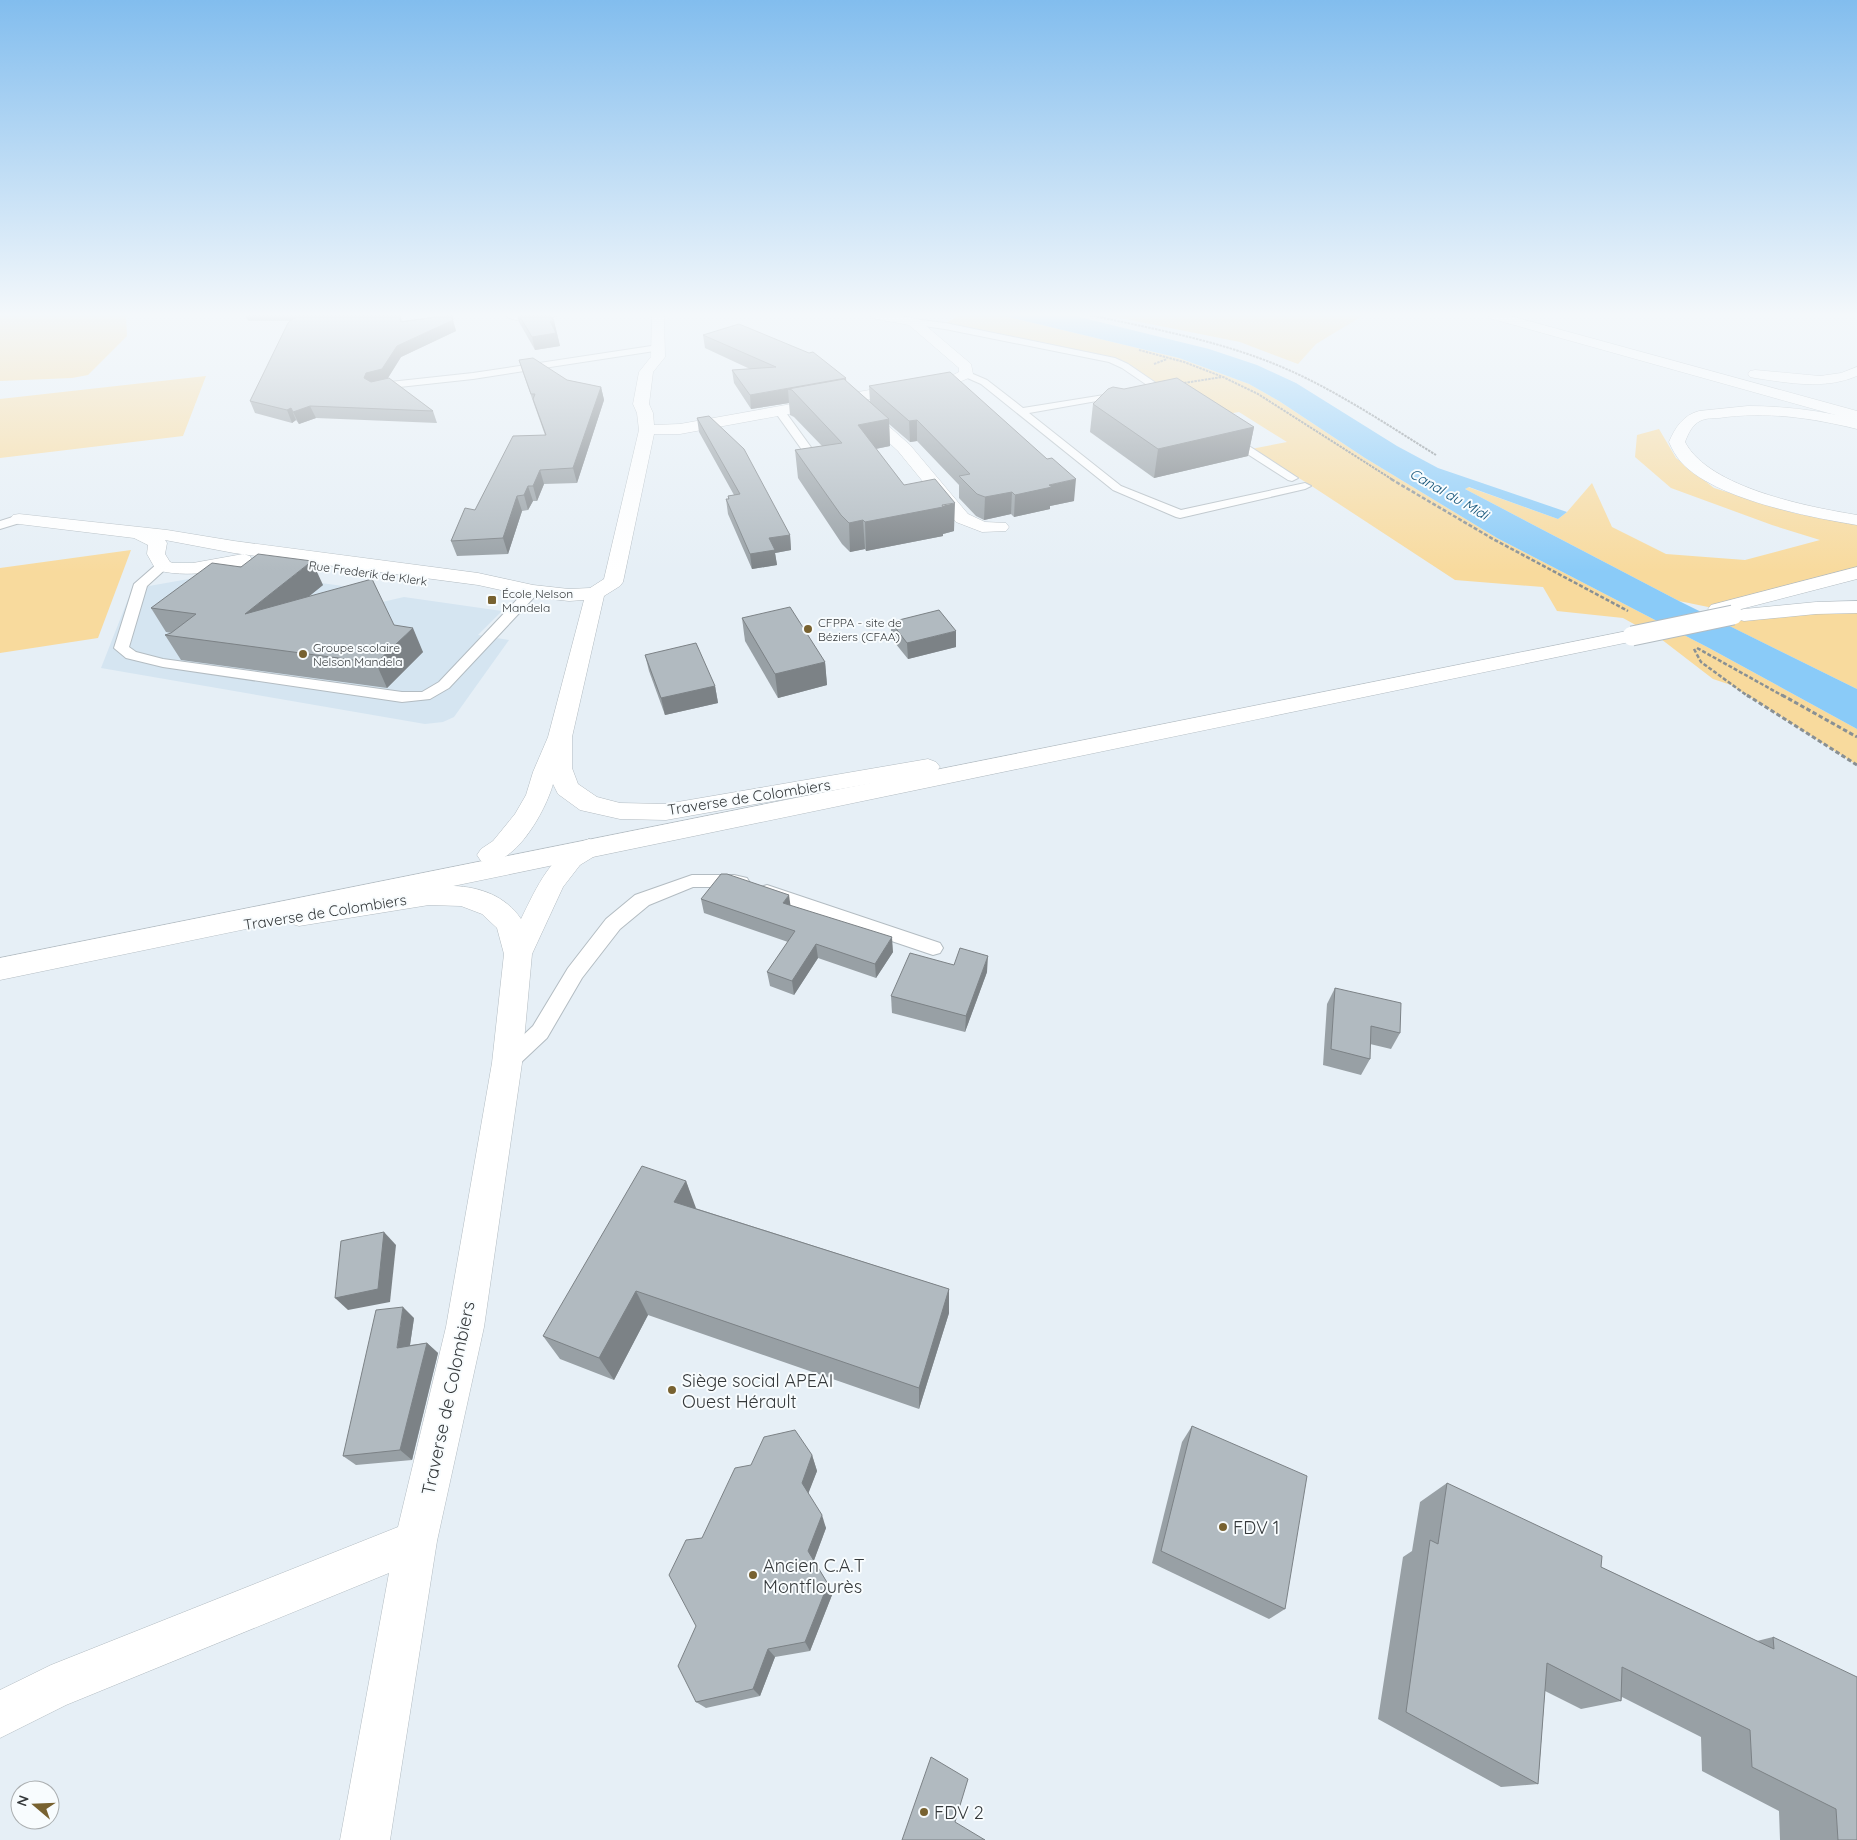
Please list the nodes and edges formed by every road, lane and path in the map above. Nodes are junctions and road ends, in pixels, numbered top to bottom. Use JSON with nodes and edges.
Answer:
{"nodes":[{"id":1,"x":641,"y":401,"type":"edge"},
{"id":2,"x":840,"y":401,"type":"edge"},
{"id":3,"x":852,"y":401,"type":"edge"},
{"id":4,"x":1009,"y":401,"type":"edge"},
{"id":5,"x":1075,"y":401,"type":"edge"},
{"id":6,"x":1176,"y":401,"type":"edge"},
{"id":7,"x":1269,"y":401,"type":"edge"},
{"id":8,"x":1349,"y":401,"type":"edge"},
{"id":9,"x":1803,"y":401,"type":"edge"},
{"id":10,"x":1831,"y":401,"type":"edge"},
{"id":11,"x":1180,"y":404,"type":"edge"},
{"id":12,"x":1040,"y":407,"type":"joint"},
{"id":13,"x":1857,"y":408,"type":"edge"},
{"id":14,"x":1022,"y":411,"type":"junction"},
{"id":15,"x":780,"y":412,"type":"junction"},
{"id":16,"x":1857,"y":416,"type":"edge"},
{"id":17,"x":1857,"y":424,"type":"edge"},
{"id":18,"x":1216,"y":429,"type":"edge"},
{"id":19,"x":648,"y":430,"type":"junction"},
{"id":20,"x":1436,"y":455,"type":"dead end"},
{"id":21,"x":802,"y":467,"type":"edge"},
{"id":22,"x":1292,"y":478,"type":"dead end"},
{"id":23,"x":1305,"y":486,"type":"dead end"},
{"id":24,"x":0,"y":515,"type":"edge"},
{"id":25,"x":19,"y":519,"type":"junction"},
{"id":26,"x":1857,"y":520,"type":"edge"},
{"id":27,"x":0,"y":525,"type":"edge"},
{"id":28,"x":1000,"y":527,"type":"dead end"},
{"id":29,"x":138,"y":533,"type":"junction"},
{"id":30,"x":209,"y":544,"type":"junction"},
{"id":31,"x":163,"y":566,"type":"junction"},
{"id":32,"x":1857,"y":573,"type":"edge"},
{"id":33,"x":1857,"y":583,"type":"edge"},
{"id":34,"x":532,"y":591,"type":"junction"},
{"id":35,"x":594,"y":594,"type":"junction"},
{"id":36,"x":1857,"y":607,"type":"edge"},
{"id":37,"x":1726,"y":612,"type":"junction"},
{"id":38,"x":1629,"y":626,"type":"junction"},
{"id":39,"x":560,"y":737,"type":"junction"},
{"id":40,"x":1857,"y":737,"type":"edge"},
{"id":41,"x":1857,"y":765,"type":"edge"},
{"id":42,"x":928,"y":768,"type":"junction"},
{"id":43,"x":589,"y":848,"type":"junction"},
{"id":44,"x":490,"y":855,"type":"junction"},
{"id":45,"x":102,"y":948,"type":"junction"},
{"id":46,"x":933,"y":948,"type":"dead end"},
{"id":47,"x":518,"y":954,"type":"junction"},
{"id":48,"x":0,"y":956,"type":"edge"},
{"id":49,"x":0,"y":969,"type":"edge"},
{"id":50,"x":507,"y":1063,"type":"junction"},
{"id":51,"x":416,"y":1541,"type":"junction"},
{"id":52,"x":0,"y":1715,"type":"edge"},
{"id":53,"x":365,"y":1840,"type":"edge"}],
"edges":[{"from":1,"to":19,"type":"main road"},
{"from":2,"to":15,"type":"main road"},
{"from":3,"to":28,"type":"main road"},
{"from":4,"to":14,"type":"lane"},
{"from":5,"to":12,"type":"lane"},
{"from":6,"to":11,"type":"lane"},
{"from":7,"to":38,"type":"path"},
{"from":8,"to":20,"type":"path"},
{"from":9,"to":16,"type":"main road"},
{"from":10,"to":13,"type":"main road"},
{"from":12,"to":14,"type":"lane"},
{"from":14,"to":23,"type":"lane"},
{"from":15,"to":19,"type":"main road"},
{"from":15,"to":21,"type":"lane"},
{"from":17,"to":26,"type":"main road"},
{"from":18,"to":22,"type":"lane"},
{"from":19,"to":35,"type":"main road"},
{"from":24,"to":25,"type":"lane","name":"Rue Frederik de Klerk"},
{"from":25,"to":27,"type":"lane","name":"Rue Frederik de Klerk"},
{"from":25,"to":29,"type":"main road","name":"Rue Frederik de Klerk"},
{"from":29,"to":30,"type":"main road","name":"Rue Frederik de Klerk"},
{"from":29,"to":31,"type":"main road","name":"Rue Frederik de Klerk"},
{"from":30,"to":31,"type":"main road"},
{"from":30,"to":34,"type":"main road","name":"Rue Frederik de Klerk"},
{"from":31,"to":34,"type":"main road","name":"Rue Frederik de Klerk"},
{"from":31,"to":34,"type":"lane"},
{"from":32,"to":37,"type":"main road"},
{"from":33,"to":37,"type":"main road"},
{"from":34,"to":35,"type":"main road","name":"Rue Frederik de Klerk"},
{"from":35,"to":39,"type":"main road","name":"Traverse de Colombiers"},
{"from":36,"to":37,"type":"main road"},
{"from":37,"to":38,"type":"main road","bridge":true},
{"from":38,"to":42,"type":"main road"},
{"from":38,"to":43,"type":"main road"},
{"from":39,"to":42,"type":"main road","name":"Traverse de Colombiers"},
{"from":39,"to":44,"type":"main road","name":"Traverse de Colombiers"},
{"from":40,"to":41,"type":"path"},
{"from":42,"to":44,"type":"main road"},
{"from":43,"to":45,"type":"main road"},
{"from":43,"to":47,"type":"main road","name":"Traverse de Colombiers"},
{"from":44,"to":48,"type":"main road"},
{"from":45,"to":47,"type":"main road","name":"Traverse de Colombiers"},
{"from":45,"to":49,"type":"main road"},
{"from":46,"to":50,"type":"lane"},
{"from":47,"to":50,"type":"main road","name":"Traverse de Colombiers"},
{"from":50,"to":51,"type":"main road","name":"Traverse de Colombiers"},
{"from":51,"to":52,"type":"main road"},
{"from":51,"to":53,"type":"main road","name":"Traverse de Colombiers"}]}
